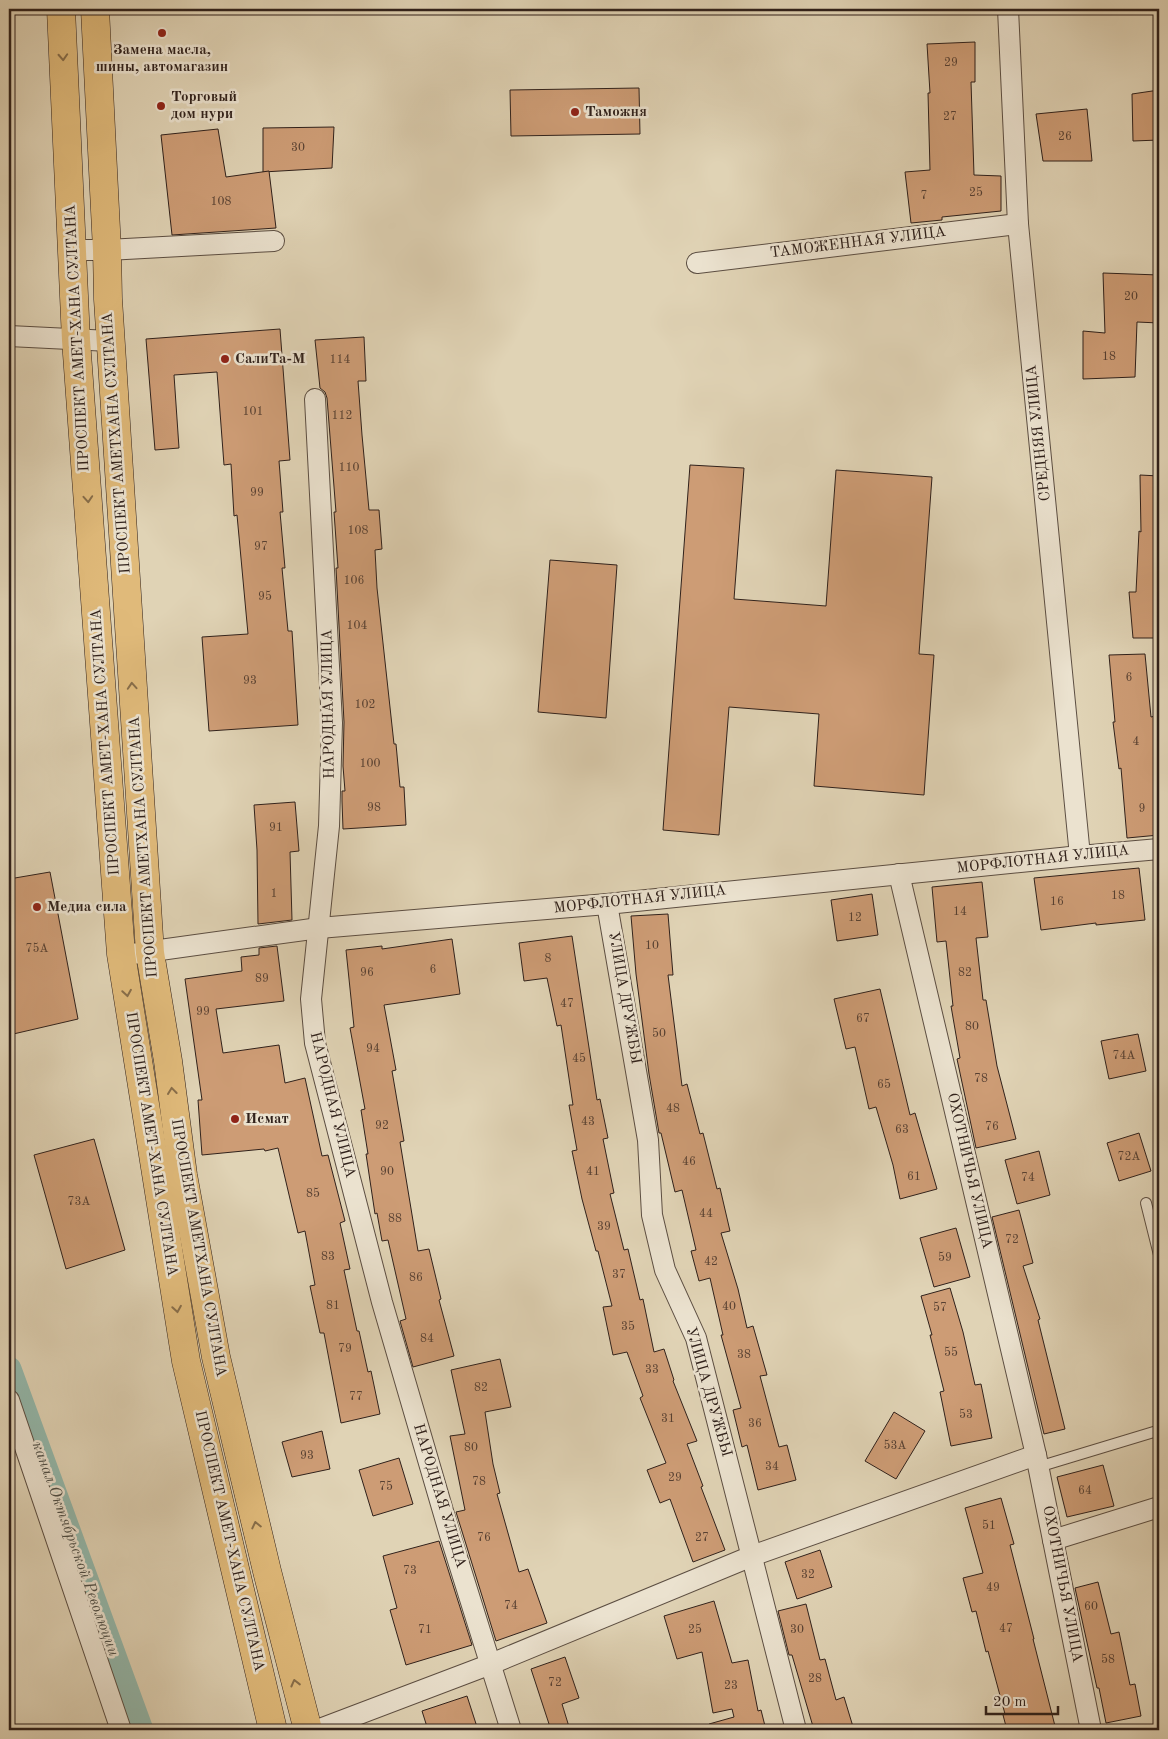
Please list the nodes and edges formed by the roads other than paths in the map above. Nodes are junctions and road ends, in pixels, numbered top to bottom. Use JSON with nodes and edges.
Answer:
{"nodes":[{"id":1,"x":61,"y":9,"type":"edge"},
{"id":2,"x":95,"y":9,"type":"edge"},
{"id":3,"x":1008,"y":9,"type":"edge"},
{"id":4,"x":1018,"y":224,"type":"junction"},
{"id":5,"x":274,"y":241,"type":"dead end"},
{"id":6,"x":72,"y":250,"type":"junction"},
{"id":7,"x":107,"y":250,"type":"junction"},
{"id":8,"x":697,"y":263,"type":"dead end"},
{"id":9,"x":9,"y":336,"type":"edge"},
{"id":10,"x":76,"y":340,"type":"junction"},
{"id":11,"x":110,"y":341,"type":"junction"},
{"id":12,"x":315,"y":399,"type":"dead end"},
{"id":13,"x":1159,"y":849,"type":"edge"},
{"id":14,"x":1080,"y":856,"type":"junction"},
{"id":15,"x":899,"y":874,"type":"junction"},
{"id":16,"x":607,"y":904,"type":"junction"},
{"id":17,"x":319,"y":928,"type":"junction"},
{"id":18,"x":150,"y":953,"type":"junction"},
{"id":19,"x":121,"y":954,"type":"junction"},
{"id":20,"x":1146,"y":1203,"type":"dead end"},
{"id":21,"x":1159,"y":1255,"type":"edge"},
{"id":22,"x":9,"y":1400,"type":"edge"},
{"id":23,"x":1159,"y":1428,"type":"edge"},
{"id":24,"x":1037,"y":1461,"type":"junction"},
{"id":25,"x":1159,"y":1506,"type":"edge"},
{"id":26,"x":1053,"y":1540,"type":"junction"},
{"id":27,"x":752,"y":1556,"type":"junction"},
{"id":28,"x":491,"y":1664,"type":"junction"},
{"id":29,"x":121,"y":1730,"type":"edge"},
{"id":30,"x":273,"y":1730,"type":"edge"},
{"id":31,"x":308,"y":1730,"type":"edge"},
{"id":32,"x":317,"y":1730,"type":"edge"},
{"id":33,"x":511,"y":1730,"type":"edge"},
{"id":34,"x":796,"y":1730,"type":"edge"},
{"id":35,"x":1091,"y":1730,"type":"edge"}],
"edges":[{"from":1,"to":6,"type":"main road","name":"ПРОСПЕКТ АМЕТ-ХАНА СУЛТАНА","one_way":true},
{"from":2,"to":7,"type":"main road","name":"ПРОСПЕКТ АМЕТХАНА СУЛТАНА"},
{"from":3,"to":4,"type":"street","name":"СРЕДНЯЯ УЛИЦА"},
{"from":4,"to":8,"type":"street","name":"ТАМОЖЕННАЯ УЛИЦА"},
{"from":4,"to":14,"type":"street","name":"СРЕДНЯЯ УЛИЦА"},
{"from":5,"to":7,"type":"street"},
{"from":6,"to":7,"type":"street"},
{"from":6,"to":10,"type":"main road","name":"ПРОСПЕКТ АМЕТ-ХАНА СУЛТАНА"},
{"from":7,"to":11,"type":"main road","name":"ПРОСПЕКТ АМЕТХАНА СУЛТАНА"},
{"from":9,"to":10,"type":"street"},
{"from":10,"to":11,"type":"street"},
{"from":10,"to":19,"type":"main road","name":"ПРОСПЕКТ АМЕТ-ХАНА СУЛТАНА","one_way":true},
{"from":18,"to":11,"type":"main road","name":"ПРОСПЕКТ АМЕТХАНА СУЛТАНА","one_way":true},
{"from":12,"to":17,"type":"street","name":"НАРОДНАЯ УЛИЦА"},
{"from":13,"to":14,"type":"street","name":"МОРФЛОТНАЯ УЛИЦА"},
{"from":14,"to":15,"type":"street","name":"МОРФЛОТНАЯ УЛИЦА"},
{"from":15,"to":16,"type":"street","name":"МОРФЛОТНАЯ УЛИЦА"},
{"from":15,"to":24,"type":"street","name":"ОХОТНИЧЬЯ УЛИЦА"},
{"from":16,"to":17,"type":"street","name":"МОРФЛОТНАЯ УЛИЦА"},
{"from":16,"to":27,"type":"street","name":"УЛИЦА ДРУЖБЫ"},
{"from":17,"to":18,"type":"street","name":"МОРФЛОТНАЯ УЛИЦА"},
{"from":17,"to":28,"type":"street","name":"НАРОДНАЯ УЛИЦА"},
{"from":18,"to":19,"type":"street","name":"МОРФЛОТНАЯ УЛИЦА"},
{"from":31,"to":18,"type":"main road","name":"ПРОСПЕКТ АМЕТХАНА СУЛТАНА","one_way":true},
{"from":19,"to":30,"type":"main road","name":"ПРОСПЕКТ АМЕТ-ХАНА СУЛТАНА","one_way":true},
{"from":20,"to":21,"type":"lane"},
{"from":22,"to":29,"type":"street"},
{"from":23,"to":24,"type":"lane"},
{"from":24,"to":26,"type":"street","name":"ОХОТНИЧЬЯ УЛИЦА"},
{"from":24,"to":27,"type":"street"},
{"from":25,"to":26,"type":"street"},
{"from":26,"to":35,"type":"street","name":"ОХОТНИЧЬЯ УЛИЦА"},
{"from":27,"to":28,"type":"street"},
{"from":27,"to":34,"type":"street","name":"УЛИЦА ДРУЖБЫ"},
{"from":28,"to":32,"type":"street"},
{"from":28,"to":33,"type":"street","name":"НАРОДНАЯ УЛИЦА"}]}
